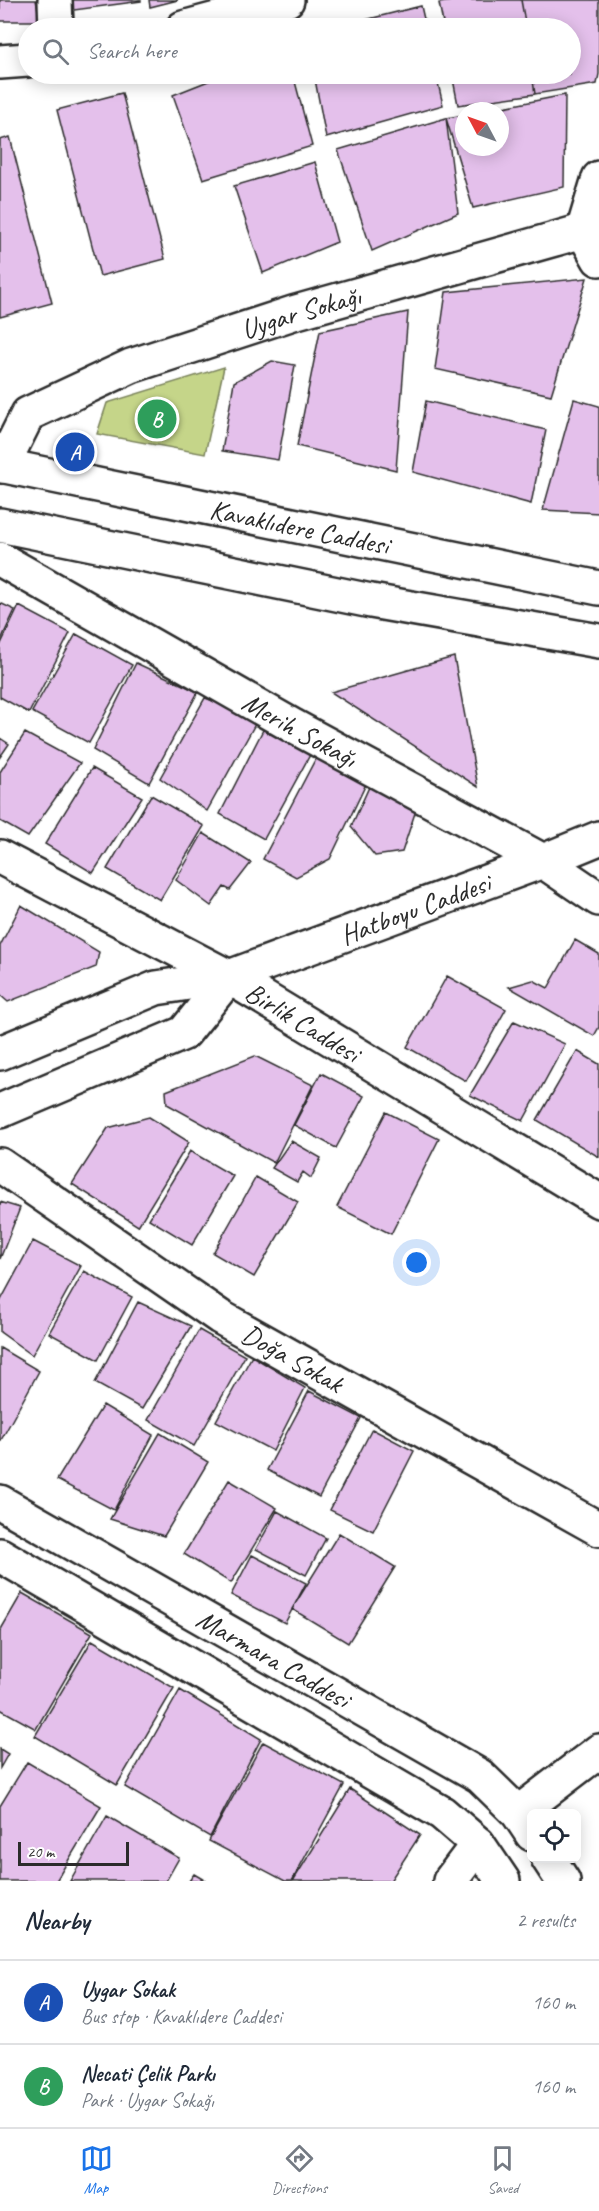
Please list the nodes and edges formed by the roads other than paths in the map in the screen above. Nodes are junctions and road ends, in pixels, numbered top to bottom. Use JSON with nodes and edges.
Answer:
{"nodes":[{"id":1,"x":55,"y":0,"type":"edge"},
{"id":2,"x":287,"y":0,"type":"edge"},
{"id":3,"x":56,"y":18,"type":"edge"},
{"id":4,"x":220,"y":18,"type":"edge"},
{"id":5,"x":18,"y":61,"type":"edge"},
{"id":6,"x":0,"y":62,"type":"edge"},
{"id":7,"x":599,"y":178,"type":"edge"},
{"id":8,"x":591,"y":245,"type":"edge"},
{"id":9,"x":1,"y":470,"type":"edge"},
{"id":10,"x":0,"y":525,"type":"edge"},
{"id":11,"x":0,"y":559,"type":"edge"},
{"id":12,"x":599,"y":588,"type":"edge"},
{"id":13,"x":599,"y":641,"type":"edge"},
{"id":14,"x":599,"y":838,"type":"edge"},
{"id":15,"x":0,"y":857,"type":"edge"},
{"id":16,"x":543,"y":861,"type":"junction"},
{"id":17,"x":599,"y":899,"type":"edge"},
{"id":18,"x":229,"y":977,"type":"junction"},
{"id":19,"x":0,"y":1053,"type":"edge"},
{"id":20,"x":0,"y":1111,"type":"edge"},
{"id":21,"x":0,"y":1165,"type":"edge"},
{"id":22,"x":599,"y":1201,"type":"edge"},
{"id":23,"x":0,"y":1502,"type":"edge"},
{"id":24,"x":599,"y":1529,"type":"edge"},
{"id":25,"x":0,"y":1555,"type":"edge"},
{"id":26,"x":599,"y":1751,"type":"edge"},
{"id":27,"x":525,"y":1824,"type":"edge"},
{"id":28,"x":478,"y":1844,"type":"junction"},
{"id":29,"x":551,"y":1863,"type":"edge"},
{"id":30,"x":450,"y":1881,"type":"edge"},
{"id":31,"x":503,"y":1881,"type":"edge"},
{"id":32,"x":563,"y":1881,"type":"edge"}],
"edges":[{"from":1,"to":3,"type":"street"},
{"from":2,"to":4,"type":"street"},
{"from":5,"to":6,"type":"street"},
{"from":7,"to":8,"type":"street","name":"Uygar Sokağı"},
{"from":8,"to":9,"type":"street","name":"Uygar Sokağı"},
{"from":9,"to":12,"type":"street","name":"Kavaklıdere Caddesi"},
{"from":10,"to":13,"type":"street","name":"Kavaklıdere Caddesi"},
{"from":11,"to":16,"type":"street","name":"Merih Sokağı"},
{"from":14,"to":16,"type":"street","name":"Hatboyu Caddesi"},
{"from":15,"to":18,"type":"street","name":"Birlik Caddesi"},
{"from":16,"to":17,"type":"street","name":"Merih Sokağı"},
{"from":16,"to":18,"type":"street","name":"Hatboyu Caddesi"},
{"from":18,"to":19,"type":"street","name":"Hatboyu Caddesi"},
{"from":18,"to":20,"type":"street"},
{"from":18,"to":22,"type":"street","name":"Birlik Caddesi"},
{"from":21,"to":24,"type":"street","name":"Doğa Sokak"},
{"from":23,"to":27,"type":"street","name":"Marmara Caddesi"},
{"from":25,"to":28,"type":"street","name":"Marmara Caddesi"},
{"from":26,"to":27,"type":"street"},
{"from":27,"to":28,"type":"street"},
{"from":28,"to":30,"type":"street"},
{"from":28,"to":31,"type":"street","name":"Marmara Caddesi"},
{"from":29,"to":32,"type":"street"}]}
